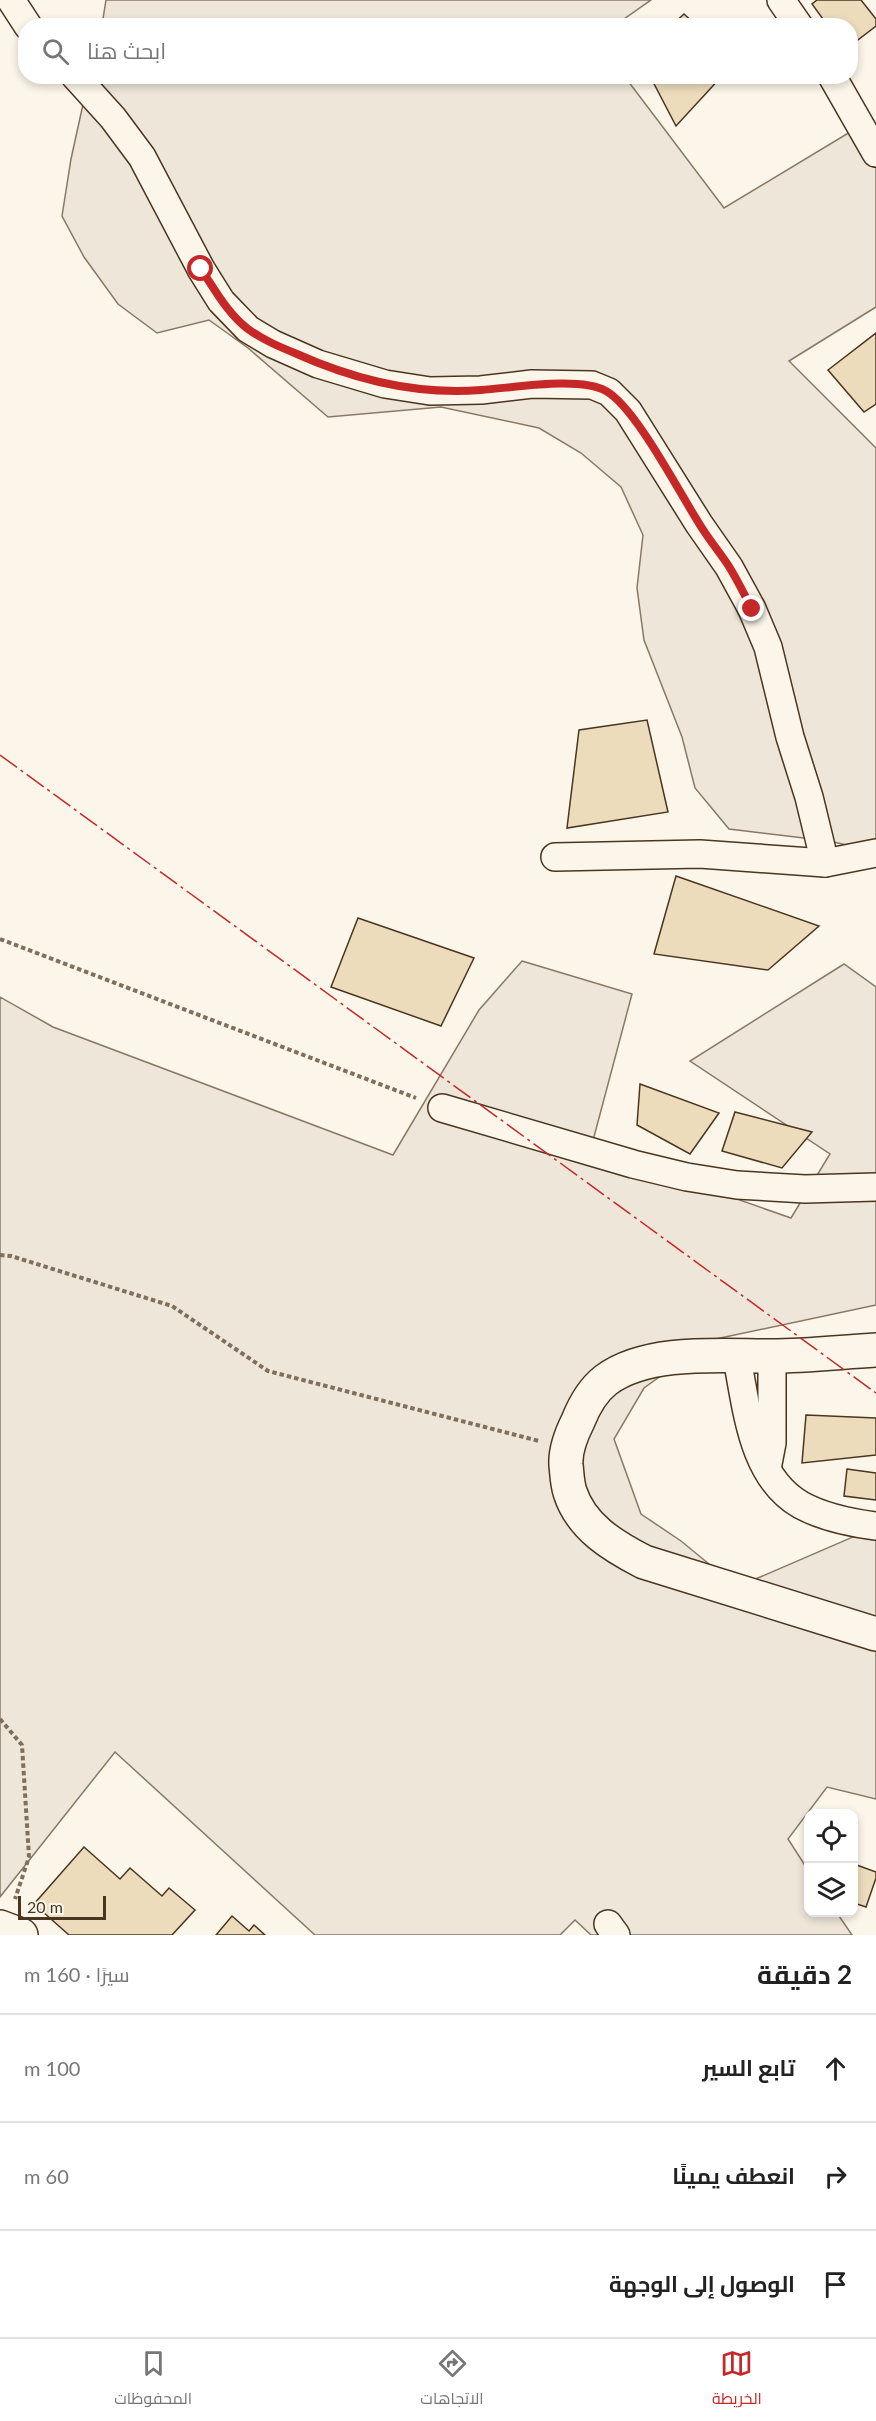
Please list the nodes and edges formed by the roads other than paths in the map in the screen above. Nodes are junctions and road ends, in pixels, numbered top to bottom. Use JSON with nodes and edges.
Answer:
{"nodes":[{"id":1,"x":11,"y":0,"type":"edge"},
{"id":2,"x":781,"y":0,"type":"edge"},
{"id":3,"x":23,"y":18,"type":"edge"},
{"id":4,"x":793,"y":18,"type":"edge"},
{"id":5,"x":82,"y":84,"type":"edge"},
{"id":6,"x":837,"y":84,"type":"edge"},
{"id":7,"x":876,"y":153,"type":"edge"},
{"id":8,"x":876,"y":853,"type":"edge"},
{"id":9,"x":555,"y":857,"type":"dead end"},
{"id":10,"x":825,"y":863,"type":"junction"},
{"id":11,"x":442,"y":1108,"type":"road end"},
{"id":12,"x":876,"y":1187,"type":"edge"},
{"id":13,"x":876,"y":1350,"type":"edge"},
{"id":14,"x":736,"y":1354,"type":"junction"},
{"id":15,"x":772,"y":1356,"type":"junction"},
{"id":16,"x":767,"y":1469,"type":"junction"},
{"id":17,"x":876,"y":1526,"type":"edge"},
{"id":18,"x":876,"y":1634,"type":"edge"}],
"edges":[{"from":1,"to":3,"type":"street"},
{"from":2,"to":4,"type":"street"},
{"from":5,"to":10,"type":"street"},
{"from":6,"to":7,"type":"street"},
{"from":8,"to":10,"type":"street"},
{"from":9,"to":10,"type":"street"},
{"from":11,"to":12,"type":"street"},
{"from":13,"to":15,"type":"main road"},
{"from":14,"to":15,"type":"main road"},
{"from":14,"to":16,"type":"street"},
{"from":14,"to":18,"type":"main road"},
{"from":15,"to":16,"type":"street"},
{"from":16,"to":17,"type":"street"}]}
